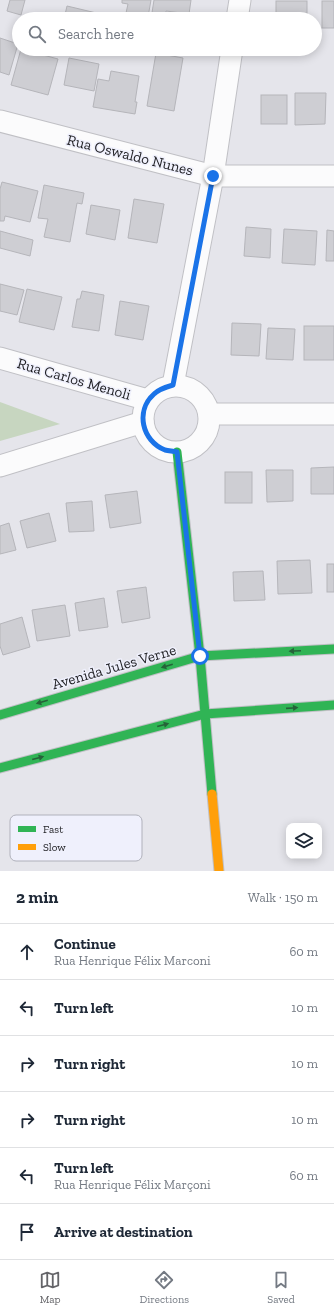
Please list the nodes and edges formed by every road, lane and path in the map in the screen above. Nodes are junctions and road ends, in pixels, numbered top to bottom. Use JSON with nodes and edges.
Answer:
{"nodes":[{"id":1,"x":240,"y":0,"type":"edge"},
{"id":2,"x":238,"y":12,"type":"edge"},
{"id":3,"x":231,"y":56,"type":"edge"},
{"id":4,"x":0,"y":121,"type":"edge"},
{"id":5,"x":213,"y":176,"type":"junction"},
{"id":6,"x":334,"y":176,"type":"edge"},
{"id":7,"x":0,"y":358,"type":"edge"},
{"id":8,"x":173,"y":385,"type":"junction"},
{"id":9,"x":148,"y":400,"type":"junction"},
{"id":10,"x":209,"y":414,"type":"junction"},
{"id":11,"x":334,"y":414,"type":"edge"},
{"id":12,"x":143,"y":422,"type":"junction"},
{"id":13,"x":177,"y":452,"type":"junction"},
{"id":14,"x":0,"y":466,"type":"edge"},
{"id":15,"x":334,"y":649,"type":"edge"},
{"id":16,"x":200,"y":656,"type":"junction"},
{"id":17,"x":334,"y":705,"type":"edge"},
{"id":18,"x":205,"y":714,"type":"junction"},
{"id":19,"x":0,"y":715,"type":"edge"},
{"id":20,"x":0,"y":768,"type":"edge"},
{"id":21,"x":219,"y":871,"type":"edge"}],
"edges":[{"from":1,"to":2,"type":"street"},
{"from":3,"to":5,"type":"street"},
{"from":4,"to":5,"type":"street","name":"Rua Oswaldo Nunes"},
{"from":5,"to":6,"type":"street","name":"Rua Oswaldo Nunes"},
{"from":5,"to":8,"type":"street"},
{"from":7,"to":9,"type":"street","name":"Rua Carlos Menoli"},
{"from":8,"to":9,"type":"street"},
{"from":8,"to":10,"type":"street"},
{"from":9,"to":12,"type":"street"},
{"from":10,"to":11,"type":"street"},
{"from":10,"to":13,"type":"street"},
{"from":12,"to":13,"type":"street"},
{"from":12,"to":14,"type":"street"},
{"from":13,"to":16,"type":"main road"},
{"from":15,"to":16,"type":"main road","name":"Avenida Jules Verne","one_way":true},
{"from":16,"to":18,"type":"main road"},
{"from":16,"to":19,"type":"main road","name":"Avenida Jules Verne","one_way":true},
{"from":18,"to":17,"type":"main road","one_way":true},
{"from":20,"to":18,"type":"main road","one_way":true},
{"from":18,"to":21,"type":"main road"}]}
